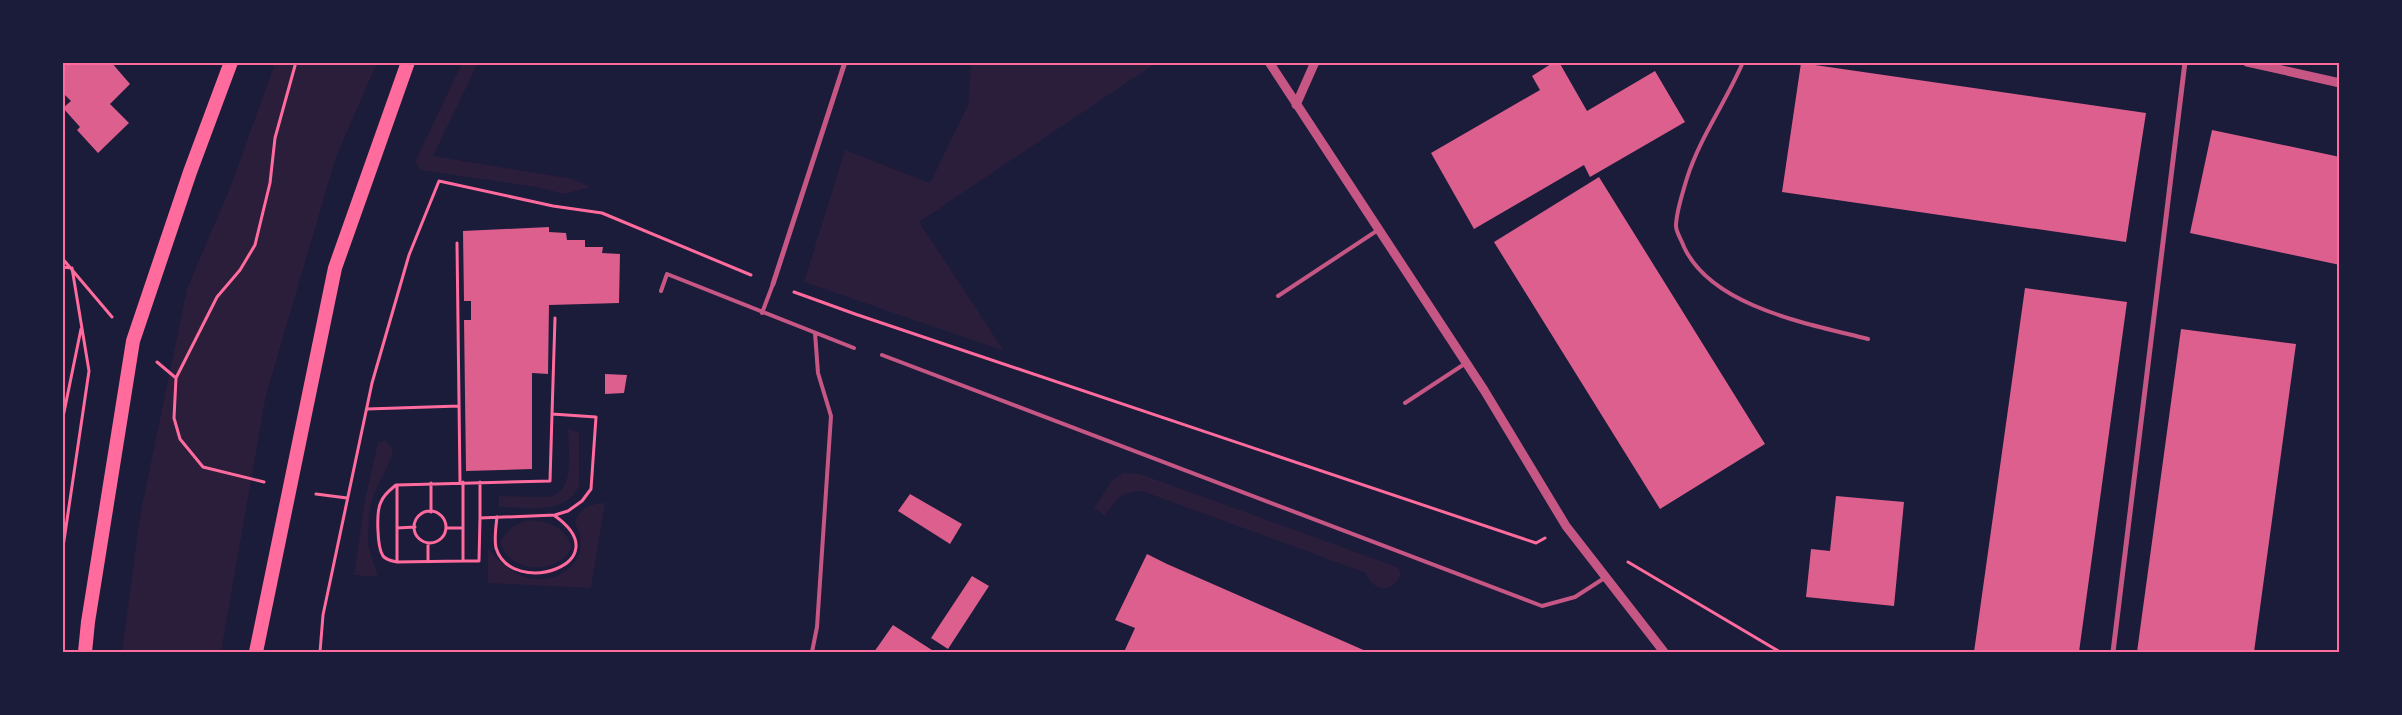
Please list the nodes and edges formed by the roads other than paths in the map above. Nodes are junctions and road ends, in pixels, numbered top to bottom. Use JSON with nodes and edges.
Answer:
{"nodes":[{"id":1,"x":231,"y":62,"type":"edge"},
{"id":2,"x":408,"y":62,"type":"edge"},
{"id":3,"x":845,"y":62,"type":"edge"},
{"id":4,"x":1269,"y":62,"type":"edge"},
{"id":5,"x":1315,"y":62,"type":"edge"},
{"id":6,"x":1743,"y":62,"type":"edge"},
{"id":7,"x":2185,"y":62,"type":"edge"},
{"id":8,"x":2247,"y":62,"type":"edge"},
{"id":9,"x":2340,"y":83,"type":"edge"},
{"id":10,"x":1296,"y":105,"type":"junction"},
{"id":11,"x":1380,"y":229,"type":"junction"},
{"id":12,"x":773,"y":284,"type":"joint"},
{"id":13,"x":661,"y":291,"type":"dead end"},
{"id":14,"x":1278,"y":296,"type":"dead end"},
{"id":15,"x":762,"y":313,"type":"junction"},
{"id":16,"x":814,"y":333,"type":"junction"},
{"id":17,"x":1868,"y":339,"type":"dead end"},
{"id":18,"x":854,"y":348,"type":"dead end"},
{"id":19,"x":882,"y":355,"type":"dead end"},
{"id":20,"x":1466,"y":363,"type":"junction"},
{"id":21,"x":1405,"y":403,"type":"dead end"},
{"id":22,"x":1606,"y":577,"type":"junction"},
{"id":23,"x":85,"y":652,"type":"edge"},
{"id":24,"x":256,"y":652,"type":"edge"},
{"id":25,"x":812,"y":652,"type":"edge"},
{"id":26,"x":1664,"y":652,"type":"edge"},
{"id":27,"x":2113,"y":652,"type":"edge"}],
"edges":[{"from":1,"to":23,"type":"highway"},
{"from":2,"to":24,"type":"highway"},
{"from":3,"to":12,"type":"street"},
{"from":4,"to":10,"type":"street"},
{"from":5,"to":10,"type":"street"},
{"from":6,"to":17,"type":"lane"},
{"from":7,"to":27,"type":"street"},
{"from":8,"to":9,"type":"street"},
{"from":10,"to":11,"type":"street"},
{"from":11,"to":14,"type":"lane"},
{"from":11,"to":20,"type":"street"},
{"from":12,"to":15,"type":"lane"},
{"from":13,"to":15,"type":"lane"},
{"from":15,"to":16,"type":"lane"},
{"from":16,"to":18,"type":"lane"},
{"from":16,"to":25,"type":"lane"},
{"from":19,"to":22,"type":"lane"},
{"from":20,"to":21,"type":"lane"},
{"from":20,"to":22,"type":"street"},
{"from":22,"to":26,"type":"street"}]}
